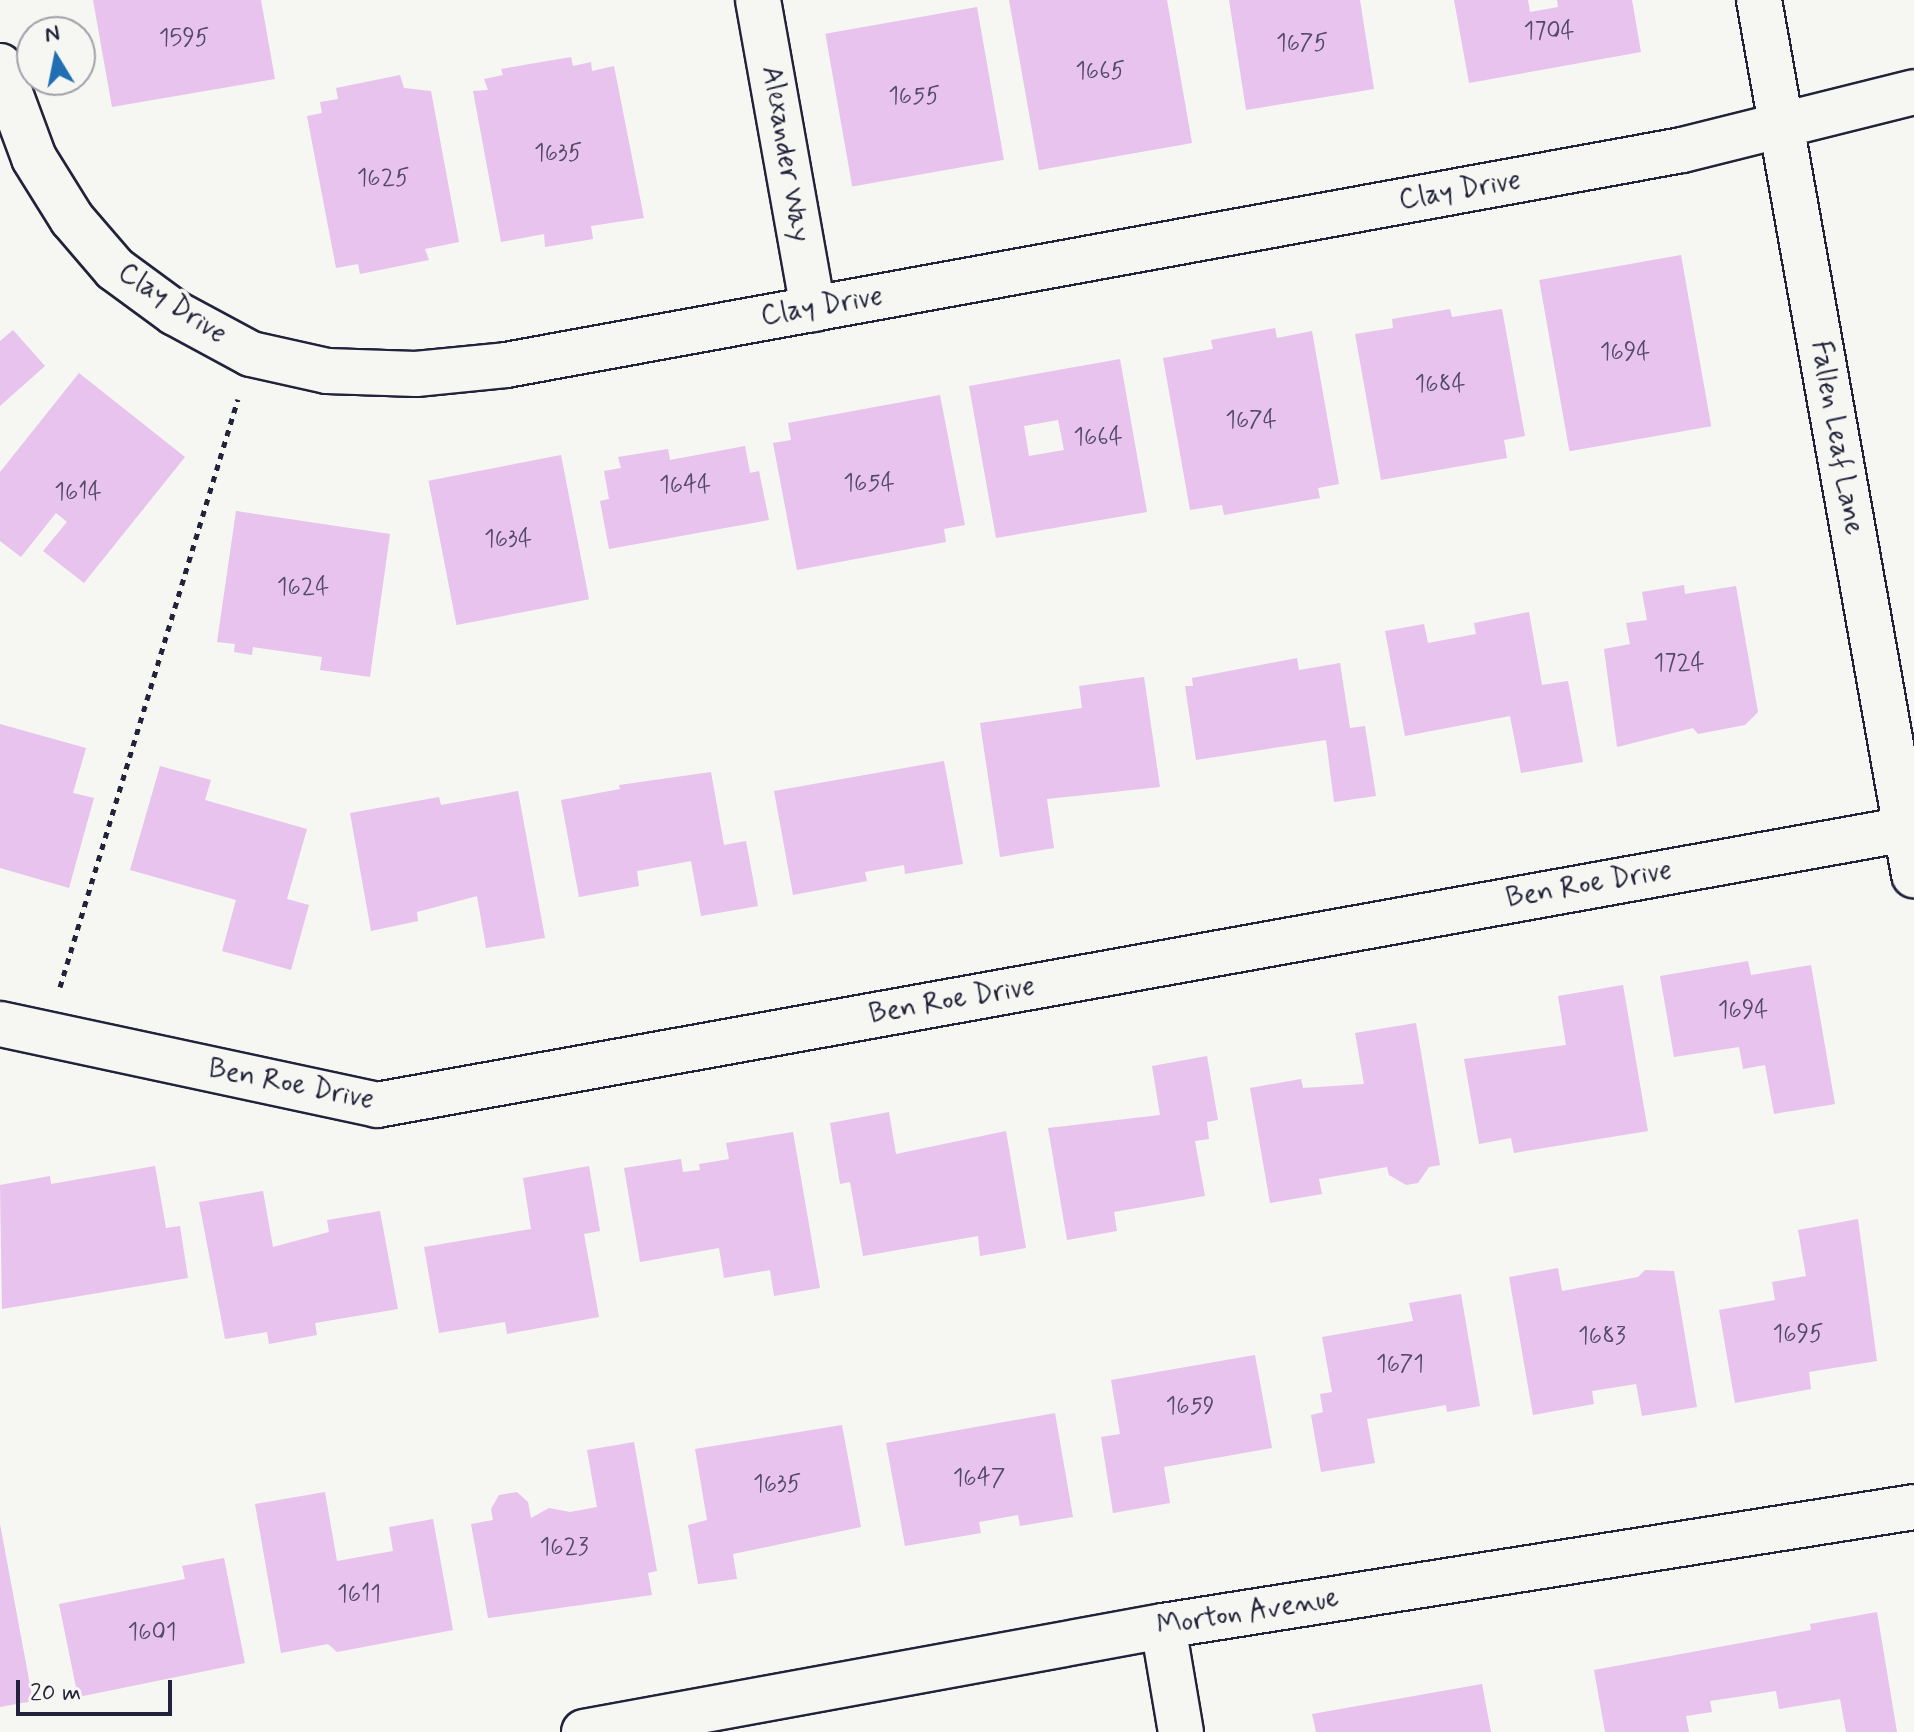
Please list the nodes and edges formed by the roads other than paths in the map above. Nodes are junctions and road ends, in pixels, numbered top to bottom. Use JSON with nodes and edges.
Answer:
{"nodes":[{"id":1,"x":758,"y":0,"type":"edge"},
{"id":2,"x":1759,"y":0,"type":"edge"},
{"id":3,"x":0,"y":66,"type":"edge"},
{"id":4,"x":1914,"y":92,"type":"edge"},
{"id":5,"x":1781,"y":129,"type":"junction"},
{"id":6,"x":813,"y":309,"type":"junction"},
{"id":7,"x":1905,"y":774,"type":"edge"},
{"id":8,"x":1906,"y":829,"type":"junction"},
{"id":9,"x":1914,"y":875,"type":"edge"},
{"id":10,"x":0,"y":1024,"type":"edge"},
{"id":11,"x":1914,"y":1507,"type":"edge"},
{"id":12,"x":1163,"y":1626,"type":"junction"},
{"id":13,"x":584,"y":1732,"type":"edge"},
{"id":14,"x":1181,"y":1732,"type":"edge"}],
"edges":[{"from":1,"to":6,"type":"street","name":"Alexander Way"},
{"from":2,"to":5,"type":"street","name":"Fallen Leaf Lane"},
{"from":3,"to":6,"type":"street","name":"Clay Drive"},
{"from":4,"to":5,"type":"street","name":"Clay Drive"},
{"from":5,"to":6,"type":"street","name":"Clay Drive"},
{"from":5,"to":7,"type":"street","name":"Fallen Leaf Lane"},
{"from":7,"to":8,"type":"street","name":"Fallen Leaf Lane"},
{"from":8,"to":9,"type":"street","name":"Fallen Leaf Lane"},
{"from":8,"to":10,"type":"street","name":"Ben Roe Drive"},
{"from":11,"to":12,"type":"street","name":"Morton Avenue"},
{"from":12,"to":13,"type":"street","name":"Morton Avenue"},
{"from":12,"to":14,"type":"street"}]}
